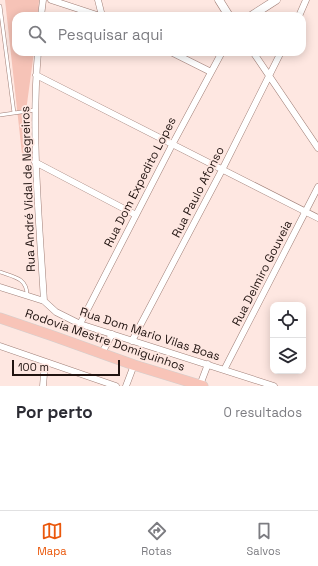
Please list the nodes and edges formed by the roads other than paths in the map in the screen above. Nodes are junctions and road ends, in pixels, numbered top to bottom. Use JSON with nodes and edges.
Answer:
{"nodes":[{"id":1,"x":43,"y":0,"type":"edge"},
{"id":2,"x":51,"y":0,"type":"edge"},
{"id":3,"x":98,"y":0,"type":"edge"},
{"id":4,"x":219,"y":0,"type":"edge"},
{"id":5,"x":276,"y":0,"type":"edge"},
{"id":6,"x":306,"y":0,"type":"edge"},
{"id":7,"x":0,"y":6,"type":"edge"},
{"id":8,"x":42,"y":12,"type":"edge"},
{"id":9,"x":88,"y":12,"type":"edge"},
{"id":10,"x":100,"y":12,"type":"edge"},
{"id":11,"x":226,"y":12,"type":"edge"},
{"id":12,"x":257,"y":12,"type":"edge"},
{"id":13,"x":301,"y":12,"type":"edge"},
{"id":14,"x":38,"y":56,"type":"edge"},
{"id":15,"x":179,"y":56,"type":"edge"},
{"id":16,"x":220,"y":56,"type":"edge"},
{"id":17,"x":256,"y":56,"type":"edge"},
{"id":18,"x":279,"y":56,"type":"edge"},
{"id":19,"x":211,"y":72,"type":"junction"},
{"id":20,"x":36,"y":75,"type":"junction"},
{"id":21,"x":270,"y":76,"type":"junction"},
{"id":22,"x":35,"y":110,"type":"junction"},
{"id":23,"x":14,"y":113,"type":"junction"},
{"id":24,"x":0,"y":115,"type":"edge"},
{"id":25,"x":172,"y":145,"type":"junction"},
{"id":26,"x":318,"y":148,"type":"edge"},
{"id":27,"x":35,"y":162,"type":"junction"},
{"id":28,"x":222,"y":170,"type":"junction"},
{"id":29,"x":318,"y":187,"type":"edge"},
{"id":30,"x":305,"y":212,"type":"junction"},
{"id":31,"x":136,"y":215,"type":"junction"},
{"id":32,"x":318,"y":218,"type":"edge"},
{"id":33,"x":0,"y":272,"type":"edge"},
{"id":34,"x":0,"y":287,"type":"edge"},
{"id":35,"x":28,"y":295,"type":"junction"},
{"id":36,"x":44,"y":301,"type":"junction"},
{"id":37,"x":0,"y":318,"type":"edge"},
{"id":38,"x":80,"y":324,"type":"junction"},
{"id":39,"x":112,"y":334,"type":"junction"},
{"id":40,"x":132,"y":341,"type":"junction"},
{"id":41,"x":0,"y":346,"type":"edge"},
{"id":42,"x":102,"y":353,"type":"junction"},
{"id":43,"x":44,"y":362,"type":"junction"},
{"id":44,"x":134,"y":364,"type":"junction"},
{"id":45,"x":208,"y":364,"type":"junction"},
{"id":46,"x":224,"y":370,"type":"junction"},
{"id":47,"x":43,"y":386,"type":"edge"},
{"id":48,"x":116,"y":386,"type":"edge"},
{"id":49,"x":126,"y":386,"type":"edge"},
{"id":50,"x":201,"y":386,"type":"edge"},
{"id":51,"x":274,"y":386,"type":"edge"}],
"edges":[{"from":1,"to":8,"type":"street"},
{"from":2,"to":9,"type":"street"},
{"from":3,"to":10,"type":"street"},
{"from":4,"to":11,"type":"street"},
{"from":5,"to":12,"type":"street"},
{"from":6,"to":13,"type":"street"},
{"from":7,"to":23,"type":"lane"},
{"from":14,"to":20,"type":"street","name":"Rua André Vidal de Negreiros"},
{"from":15,"to":19,"type":"street"},
{"from":16,"to":19,"type":"street","name":"Rua Dom Expedito Lopes"},
{"from":17,"to":21,"type":"street"},
{"from":18,"to":21,"type":"street","name":"Rua Paulo Afonso"},
{"from":19,"to":25,"type":"street","name":"Rua Dom Expedito Lopes"},
{"from":20,"to":22,"type":"street","name":"Rua André Vidal de Negreiros"},
{"from":20,"to":25,"type":"street"},
{"from":21,"to":26,"type":"street"},
{"from":21,"to":28,"type":"street","name":"Rua Paulo Afonso"},
{"from":22,"to":23,"type":"lane"},
{"from":22,"to":27,"type":"street","name":"Rua André Vidal de Negreiros"},
{"from":23,"to":24,"type":"lane"},
{"from":25,"to":28,"type":"street"},
{"from":25,"to":31,"type":"street","name":"Rua Dom Expedito Lopes"},
{"from":27,"to":31,"type":"street"},
{"from":27,"to":36,"type":"street","name":"Rua André Vidal de Negreiros"},
{"from":28,"to":30,"type":"street"},
{"from":28,"to":40,"type":"street","name":"Rua Paulo Afonso"},
{"from":29,"to":30,"type":"street","name":"Rua Delmiro Gouveia"},
{"from":30,"to":32,"type":"street"},
{"from":30,"to":46,"type":"street","name":"Rua Delmiro Gouveia"},
{"from":31,"to":38,"type":"street","name":"Rua Dom Expedito Lopes"},
{"from":33,"to":35,"type":"lane"},
{"from":34,"to":35,"type":"street","name":"Rua Dom Mario Vilas Boas"},
{"from":35,"to":36,"type":"street","name":"Rua Dom Mario Vilas Boas"},
{"from":36,"to":38,"type":"street","name":"Rua Dom Mario Vilas Boas"},
{"from":37,"to":42,"type":"main road","name":"Rodovia Mestre Domiguinhos"},
{"from":38,"to":39,"type":"street","name":"Rua Dom Mario Vilas Boas"},
{"from":39,"to":40,"type":"street","name":"Rua Dom Mario Vilas Boas"},
{"from":39,"to":42,"type":"street"},
{"from":40,"to":45,"type":"street","name":"Rua Dom Mario Vilas Boas"},
{"from":41,"to":43,"type":"street"},
{"from":42,"to":44,"type":"main road","name":"Rodovia Mestre Domiguinhos"},
{"from":43,"to":47,"type":"street"},
{"from":43,"to":48,"type":"street"},
{"from":44,"to":49,"type":"street"},
{"from":44,"to":50,"type":"main road","name":"Rodovia Mestre Domiguinhos"},
{"from":45,"to":46,"type":"street","name":"Rua Dom Mario Vilas Boas"},
{"from":45,"to":50,"type":"street"},
{"from":46,"to":51,"type":"street","name":"Rua Dom Mario Vilas Boas"}]}
